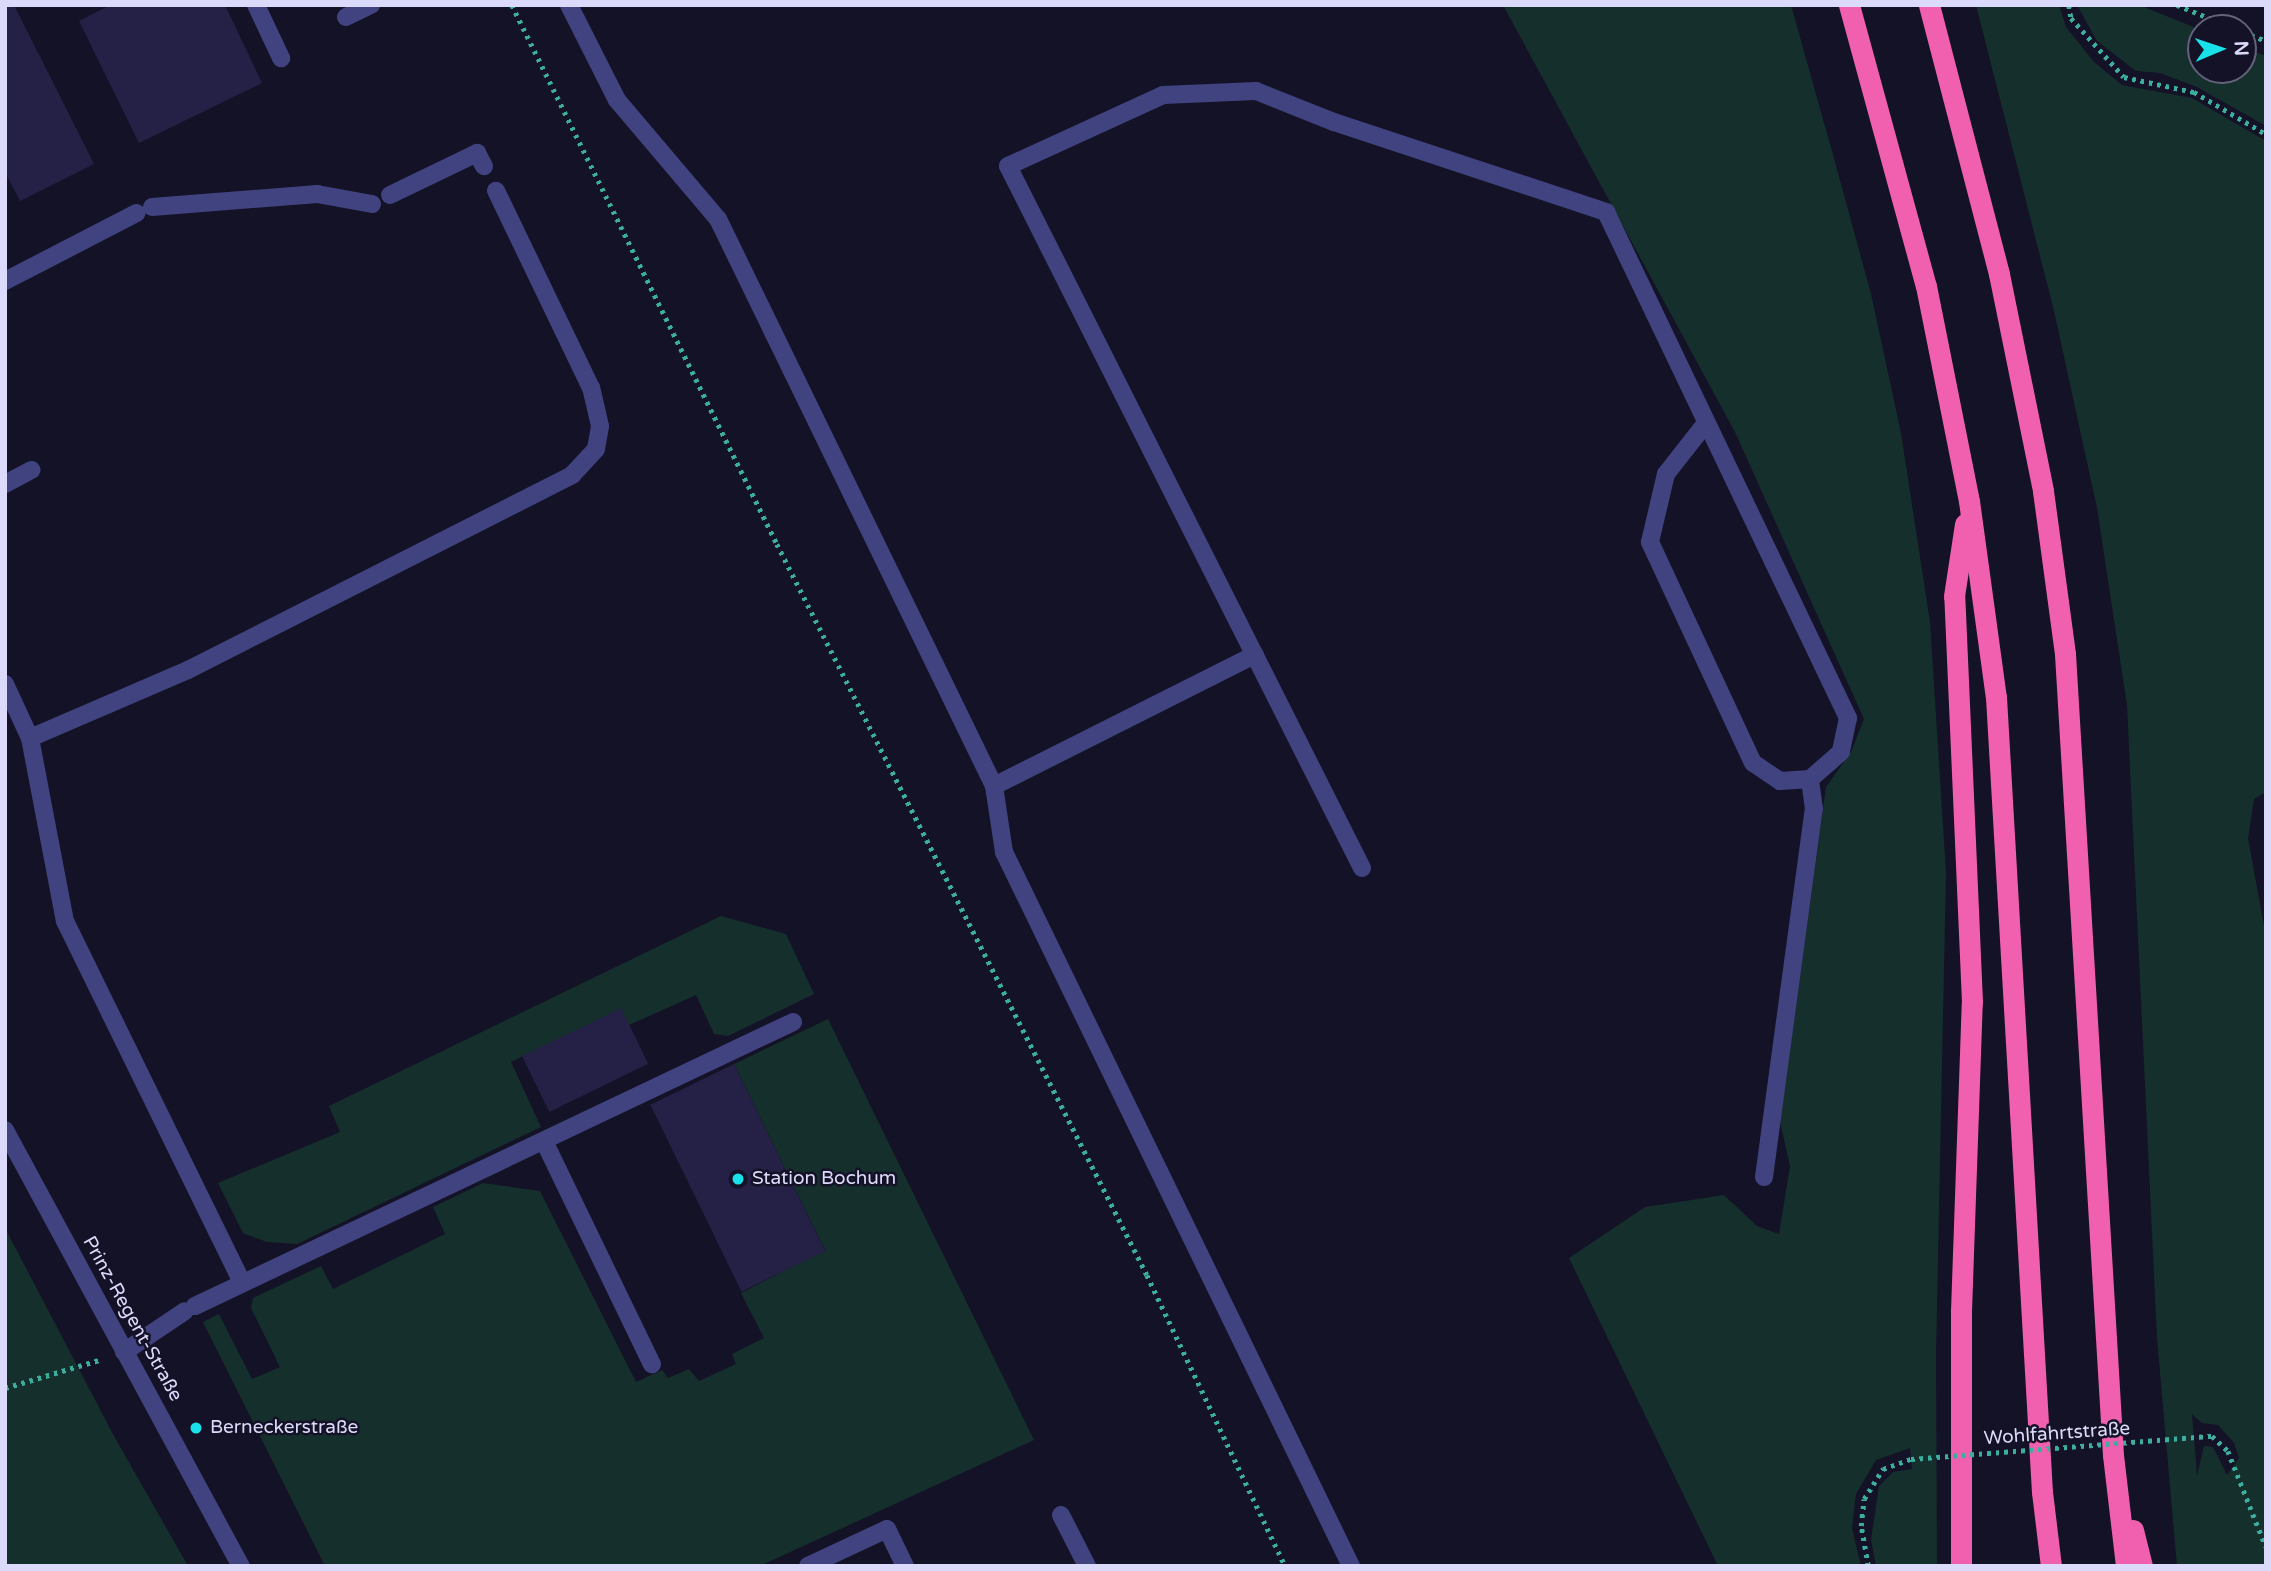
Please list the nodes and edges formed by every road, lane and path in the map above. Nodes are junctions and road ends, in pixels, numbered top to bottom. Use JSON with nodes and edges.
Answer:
{"nodes":[{"id":1,"x":256,"y":5,"type":"edge"},
{"id":2,"x":371,"y":5,"type":"edge"},
{"id":3,"x":512,"y":5,"type":"edge"},
{"id":4,"x":569,"y":5,"type":"edge"},
{"id":5,"x":1849,"y":5,"type":"edge"},
{"id":6,"x":1929,"y":5,"type":"edge"},
{"id":7,"x":2069,"y":5,"type":"edge"},
{"id":8,"x":2177,"y":5,"type":"edge"},
{"id":9,"x":2199,"y":14,"type":"edge"},
{"id":10,"x":346,"y":17,"type":"dead end"},
{"id":11,"x":281,"y":58,"type":"dead end"},
{"id":12,"x":2266,"y":134,"type":"edge"},
{"id":13,"x":484,"y":166,"type":"dead end"},
{"id":14,"x":496,"y":191,"type":"dead end"},
{"id":15,"x":390,"y":195,"type":"dead end"},
{"id":16,"x":372,"y":204,"type":"dead end"},
{"id":17,"x":5,"y":281,"type":"edge"},
{"id":18,"x":1706,"y":423,"type":"junction"},
{"id":19,"x":31,"y":470,"type":"dead end"},
{"id":20,"x":5,"y":484,"type":"edge"},
{"id":21,"x":1969,"y":501,"type":"junction"},
{"id":22,"x":1255,"y":655,"type":"junction"},
{"id":23,"x":5,"y":684,"type":"edge"},
{"id":24,"x":30,"y":738,"type":"junction"},
{"id":25,"x":1810,"y":779,"type":"junction"},
{"id":26,"x":994,"y":786,"type":"junction"},
{"id":27,"x":1362,"y":868,"type":"dead end"},
{"id":28,"x":793,"y":1022,"type":"dead end"},
{"id":29,"x":5,"y":1130,"type":"edge"},
{"id":30,"x":544,"y":1140,"type":"junction"},
{"id":31,"x":1764,"y":1177,"type":"dead end"},
{"id":32,"x":242,"y":1283,"type":"junction"},
{"id":33,"x":124,"y":1352,"type":"junction"},
{"id":34,"x":652,"y":1364,"type":"dead end"},
{"id":35,"x":5,"y":1388,"type":"edge"},
{"id":36,"x":2113,"y":1455,"type":"junction"},
{"id":37,"x":1062,"y":1515,"type":"dead end"},
{"id":38,"x":2266,"y":1547,"type":"edge"},
{"id":39,"x":241,"y":1566,"type":"edge"},
{"id":40,"x":808,"y":1566,"type":"edge"},
{"id":41,"x":905,"y":1566,"type":"edge"},
{"id":42,"x":1087,"y":1566,"type":"edge"},
{"id":43,"x":1284,"y":1566,"type":"edge"},
{"id":44,"x":1351,"y":1566,"type":"edge"},
{"id":45,"x":1868,"y":1566,"type":"edge"},
{"id":46,"x":1961,"y":1566,"type":"edge"},
{"id":47,"x":2051,"y":1566,"type":"edge"},
{"id":48,"x":2126,"y":1566,"type":"edge"},
{"id":49,"x":2142,"y":1566,"type":"edge"}],
"edges":[{"from":1,"to":11,"type":"street"},
{"from":2,"to":10,"type":"street"},
{"from":3,"to":43,"type":"path"},
{"from":4,"to":26,"type":"street"},
{"from":5,"to":21,"type":"highway"},
{"from":6,"to":36,"type":"highway"},
{"from":7,"to":12,"type":"path"},
{"from":8,"to":9,"type":"path"},
{"from":13,"to":15,"type":"street"},
{"from":14,"to":24,"type":"street"},
{"from":16,"to":17,"type":"street"},
{"from":18,"to":22,"type":"street"},
{"from":18,"to":25,"type":"street"},
{"from":18,"to":25,"type":"street"},
{"from":19,"to":20,"type":"street"},
{"from":21,"to":46,"type":"highway"},
{"from":21,"to":47,"type":"highway"},
{"from":22,"to":26,"type":"street"},
{"from":22,"to":27,"type":"street"},
{"from":23,"to":24,"type":"street"},
{"from":24,"to":32,"type":"street"},
{"from":25,"to":31,"type":"street"},
{"from":26,"to":44,"type":"street"},
{"from":28,"to":30,"type":"street"},
{"from":29,"to":33,"type":"street","name":"Prinz-Regent-Straße"},
{"from":30,"to":32,"type":"street"},
{"from":30,"to":34,"type":"street"},
{"from":32,"to":33,"type":"street"},
{"from":33,"to":35,"type":"path"},
{"from":33,"to":39,"type":"street","name":"Prinz-Regent-Straße"},
{"from":36,"to":48,"type":"highway"},
{"from":36,"to":49,"type":"highway"},
{"from":37,"to":42,"type":"street"},
{"from":38,"to":45,"type":"path","name":"Wohlfahrtstraße","bridge":true},
{"from":40,"to":41,"type":"street"}]}
